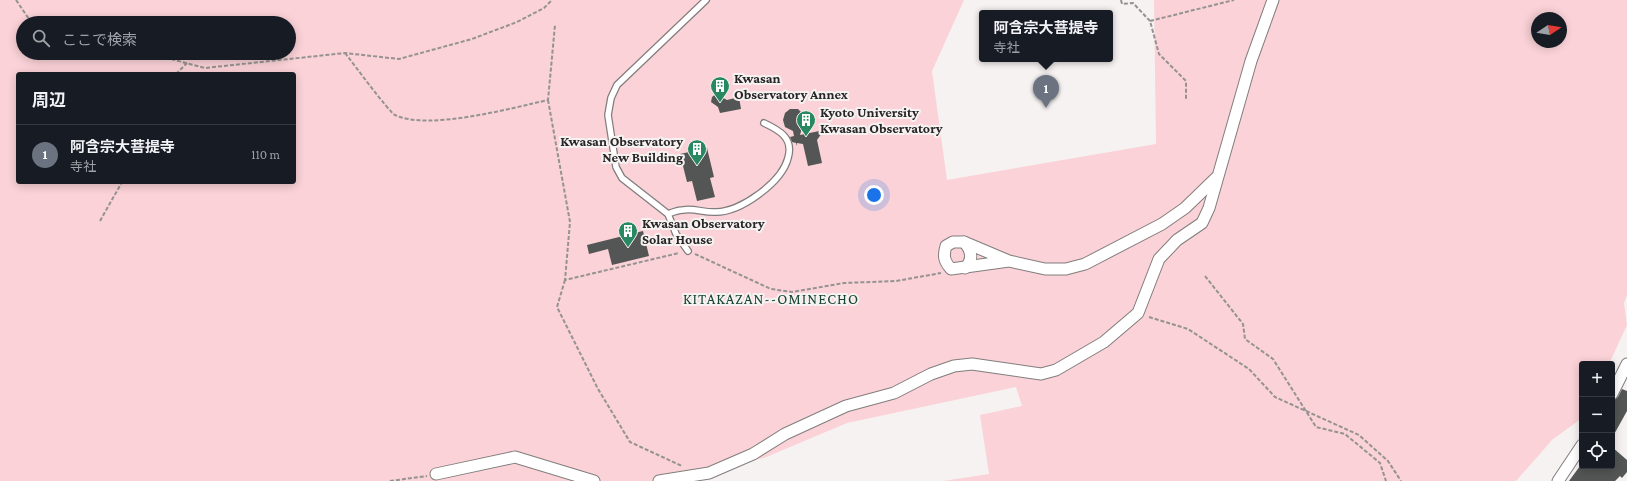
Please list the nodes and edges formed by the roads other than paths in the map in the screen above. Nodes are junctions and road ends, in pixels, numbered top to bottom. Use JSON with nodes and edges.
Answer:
{"nodes":[{"id":1,"x":706,"y":0,"type":"edge"},
{"id":2,"x":1274,"y":0,"type":"edge"},
{"id":3,"x":764,"y":123,"type":"dead end"},
{"id":4,"x":1216,"y":178,"type":"junction"},
{"id":5,"x":668,"y":214,"type":"junction"},
{"id":6,"x":964,"y":242,"type":"junction"},
{"id":7,"x":688,"y":251,"type":"road end"},
{"id":8,"x":1009,"y":260,"type":"junction"},
{"id":9,"x":965,"y":268,"type":"junction"},
{"id":10,"x":1627,"y":364,"type":"edge"},
{"id":11,"x":1615,"y":388,"type":"edge"},
{"id":12,"x":1579,"y":450,"type":"edge"},
{"id":13,"x":436,"y":474,"type":"road end"},
{"id":14,"x":594,"y":481,"type":"edge"},
{"id":15,"x":665,"y":481,"type":"edge"},
{"id":16,"x":1558,"y":481,"type":"edge"}],
"edges":[{"from":1,"to":5,"type":"lane"},
{"from":2,"to":4,"type":"street"},
{"from":3,"to":5,"type":"lane"},
{"from":4,"to":8,"type":"street"},
{"from":4,"to":15,"type":"street"},
{"from":5,"to":7,"type":"lane"},
{"from":6,"to":8,"type":"street"},
{"from":6,"to":9,"type":"street"},
{"from":6,"to":9,"type":"street"},
{"from":8,"to":9,"type":"street"},
{"from":10,"to":11,"type":"street"},
{"from":12,"to":16,"type":"street"},
{"from":13,"to":14,"type":"street"}]}
